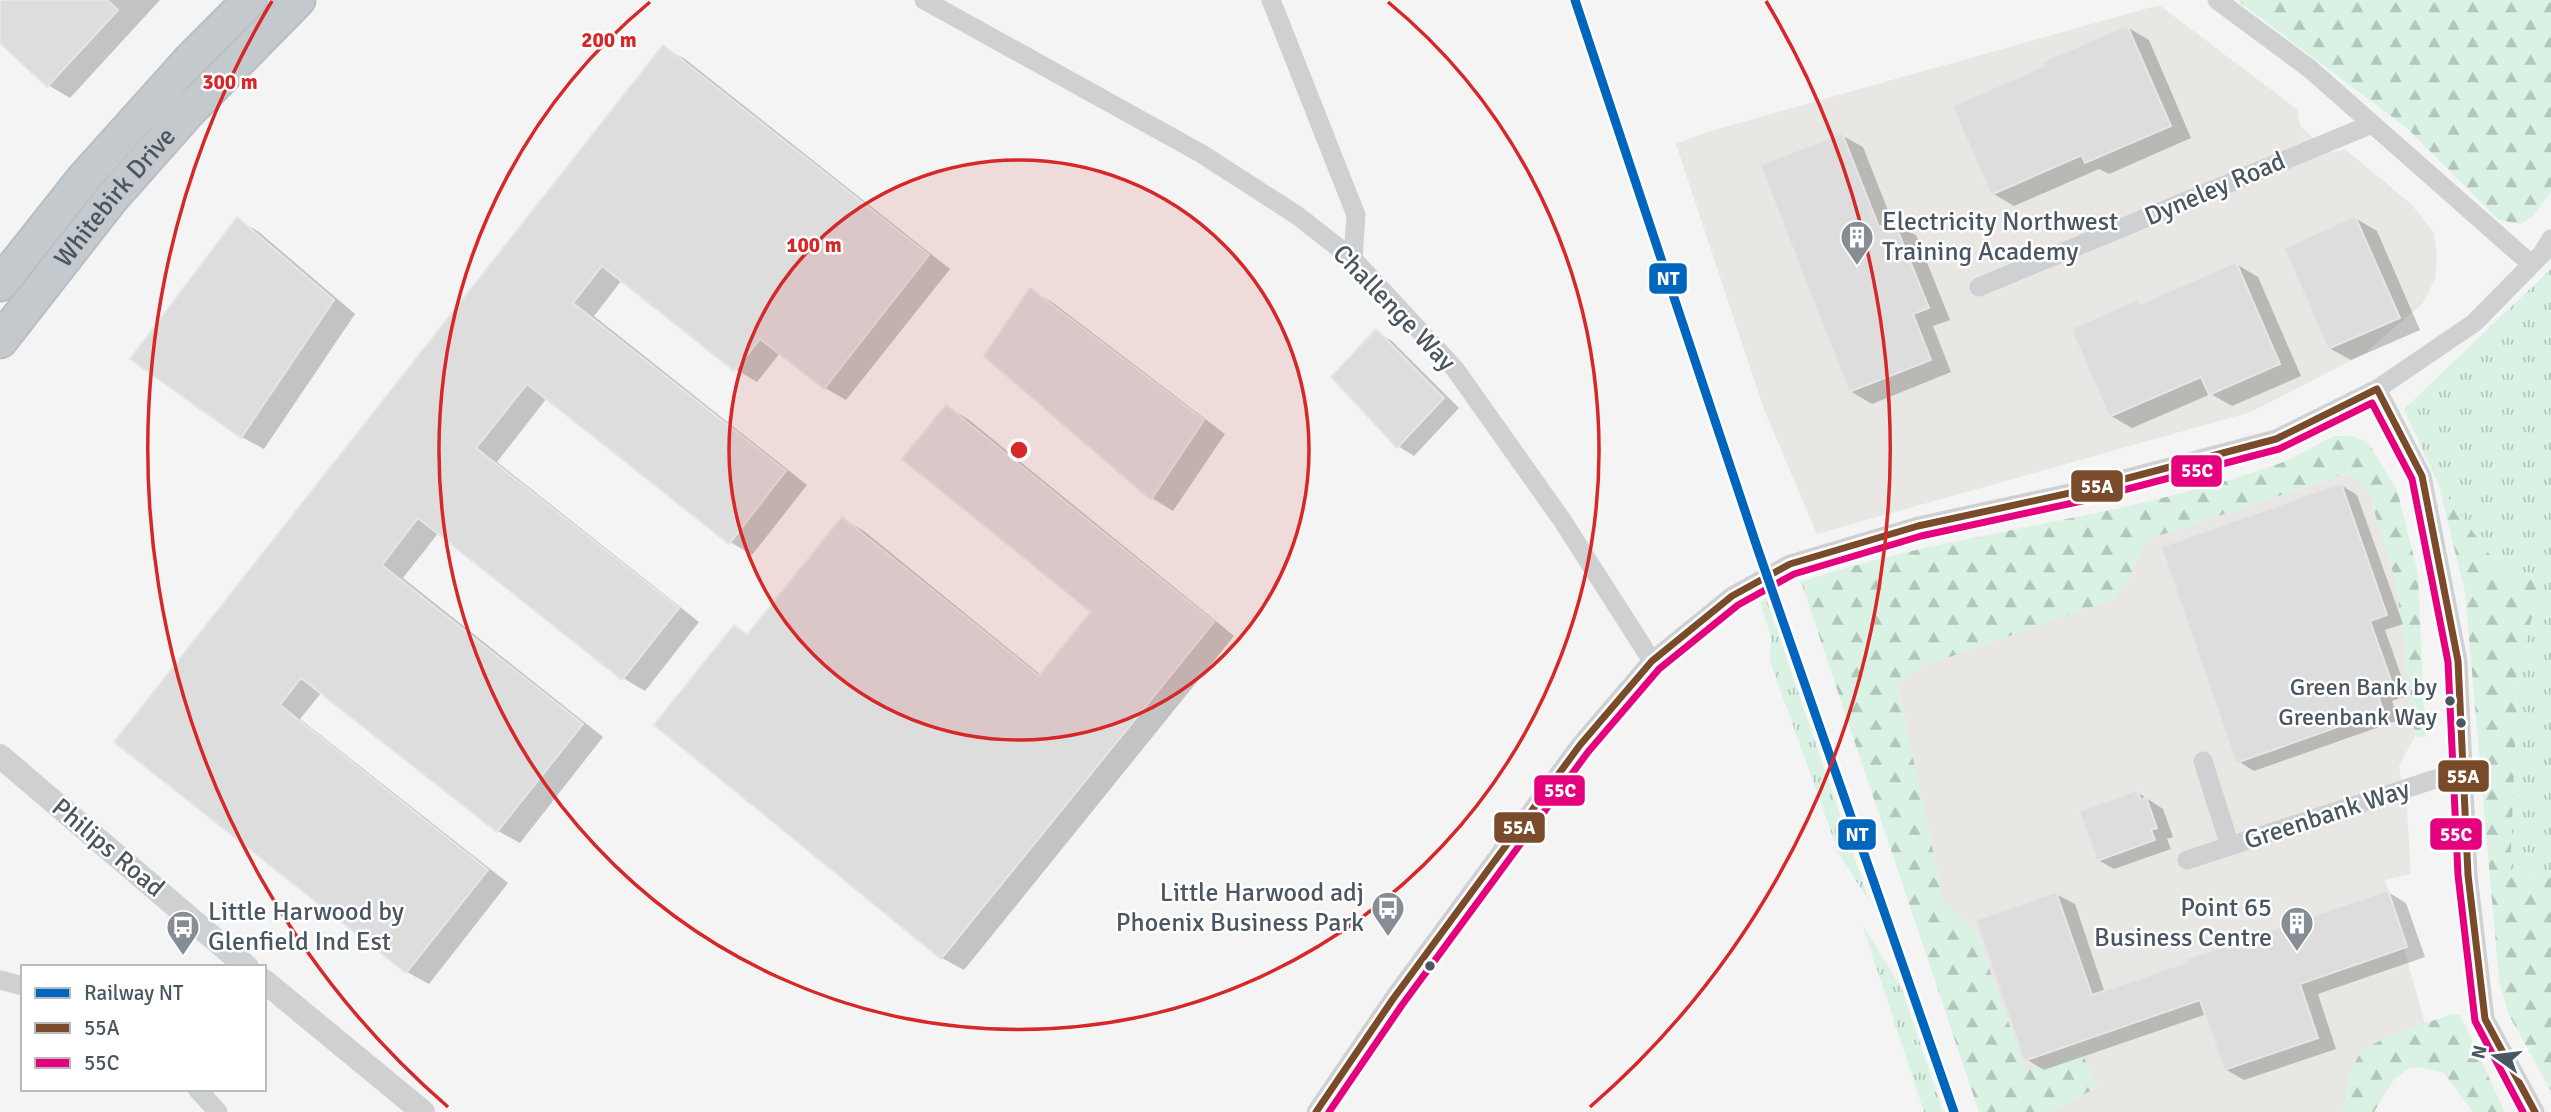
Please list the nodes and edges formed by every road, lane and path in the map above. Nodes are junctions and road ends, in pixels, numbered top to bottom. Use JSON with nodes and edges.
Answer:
{"nodes":[{"id":1,"x":250,"y":0,"type":"edge"},
{"id":2,"x":298,"y":0,"type":"edge"},
{"id":3,"x":924,"y":0,"type":"edge"},
{"id":4,"x":1271,"y":0,"type":"edge"},
{"id":5,"x":2217,"y":0,"type":"edge"},
{"id":6,"x":2372,"y":124,"type":"junction"},
{"id":7,"x":2551,"y":239,"type":"edge"},
{"id":8,"x":1353,"y":259,"type":"junction"},
{"id":9,"x":2531,"y":264,"type":"junction"},
{"id":10,"x":0,"y":284,"type":"edge"},
{"id":11,"x":1979,"y":287,"type":"dead end"},
{"id":12,"x":0,"y":341,"type":"edge"},
{"id":13,"x":2376,"y":389,"type":"junction"},
{"id":14,"x":1652,"y":661,"type":"junction"},
{"id":15,"x":0,"y":756,"type":"edge"},
{"id":16,"x":2203,"y":761,"type":"dead end"},
{"id":17,"x":2463,"y":770,"type":"junction"},
{"id":18,"x":0,"y":779,"type":"edge"},
{"id":19,"x":35,"y":786,"type":"junction"},
{"id":20,"x":2231,"y":846,"type":"junction"},
{"id":21,"x":2188,"y":860,"type":"dead end"},
{"id":22,"x":245,"y":965,"type":"edge"},
{"id":23,"x":0,"y":980,"type":"edge"},
{"id":24,"x":266,"y":983,"type":"edge"},
{"id":25,"x":21,"y":985,"type":"edge"},
{"id":26,"x":199,"y":1091,"type":"edge"},
{"id":27,"x":218,"y":1112,"type":"edge"},
{"id":28,"x":423,"y":1112,"type":"edge"},
{"id":29,"x":1316,"y":1112,"type":"edge"},
{"id":30,"x":2535,"y":1112,"type":"edge"}],
"edges":[{"from":1,"to":10,"type":"highway","name":"Whitebirk Drive"},
{"from":2,"to":12,"type":"highway","name":"Whitebirk Drive"},
{"from":3,"to":8,"type":"street","name":"Challenge Way"},
{"from":4,"to":8,"type":"street"},
{"from":5,"to":6,"type":"street"},
{"from":6,"to":9,"type":"street"},
{"from":6,"to":11,"type":"street","name":"Dyneley Road"},
{"from":7,"to":9,"type":"street"},
{"from":8,"to":14,"type":"street","name":"Challenge Way"},
{"from":9,"to":13,"type":"street"},
{"from":13,"to":14,"type":"street"},
{"from":13,"to":17,"type":"street"},
{"from":14,"to":29,"type":"street"},
{"from":15,"to":19,"type":"street","name":"Philips Road"},
{"from":16,"to":20,"type":"street","name":"Greenbank Way"},
{"from":17,"to":20,"type":"street","name":"Greenbank Way"},
{"from":17,"to":30,"type":"street"},
{"from":18,"to":19,"type":"street"},
{"from":19,"to":22,"type":"street","name":"Philips Road"},
{"from":20,"to":21,"type":"street","name":"Greenbank Way"},
{"from":23,"to":25,"type":"street"},
{"from":24,"to":28,"type":"street"},
{"from":26,"to":27,"type":"street"}]}
